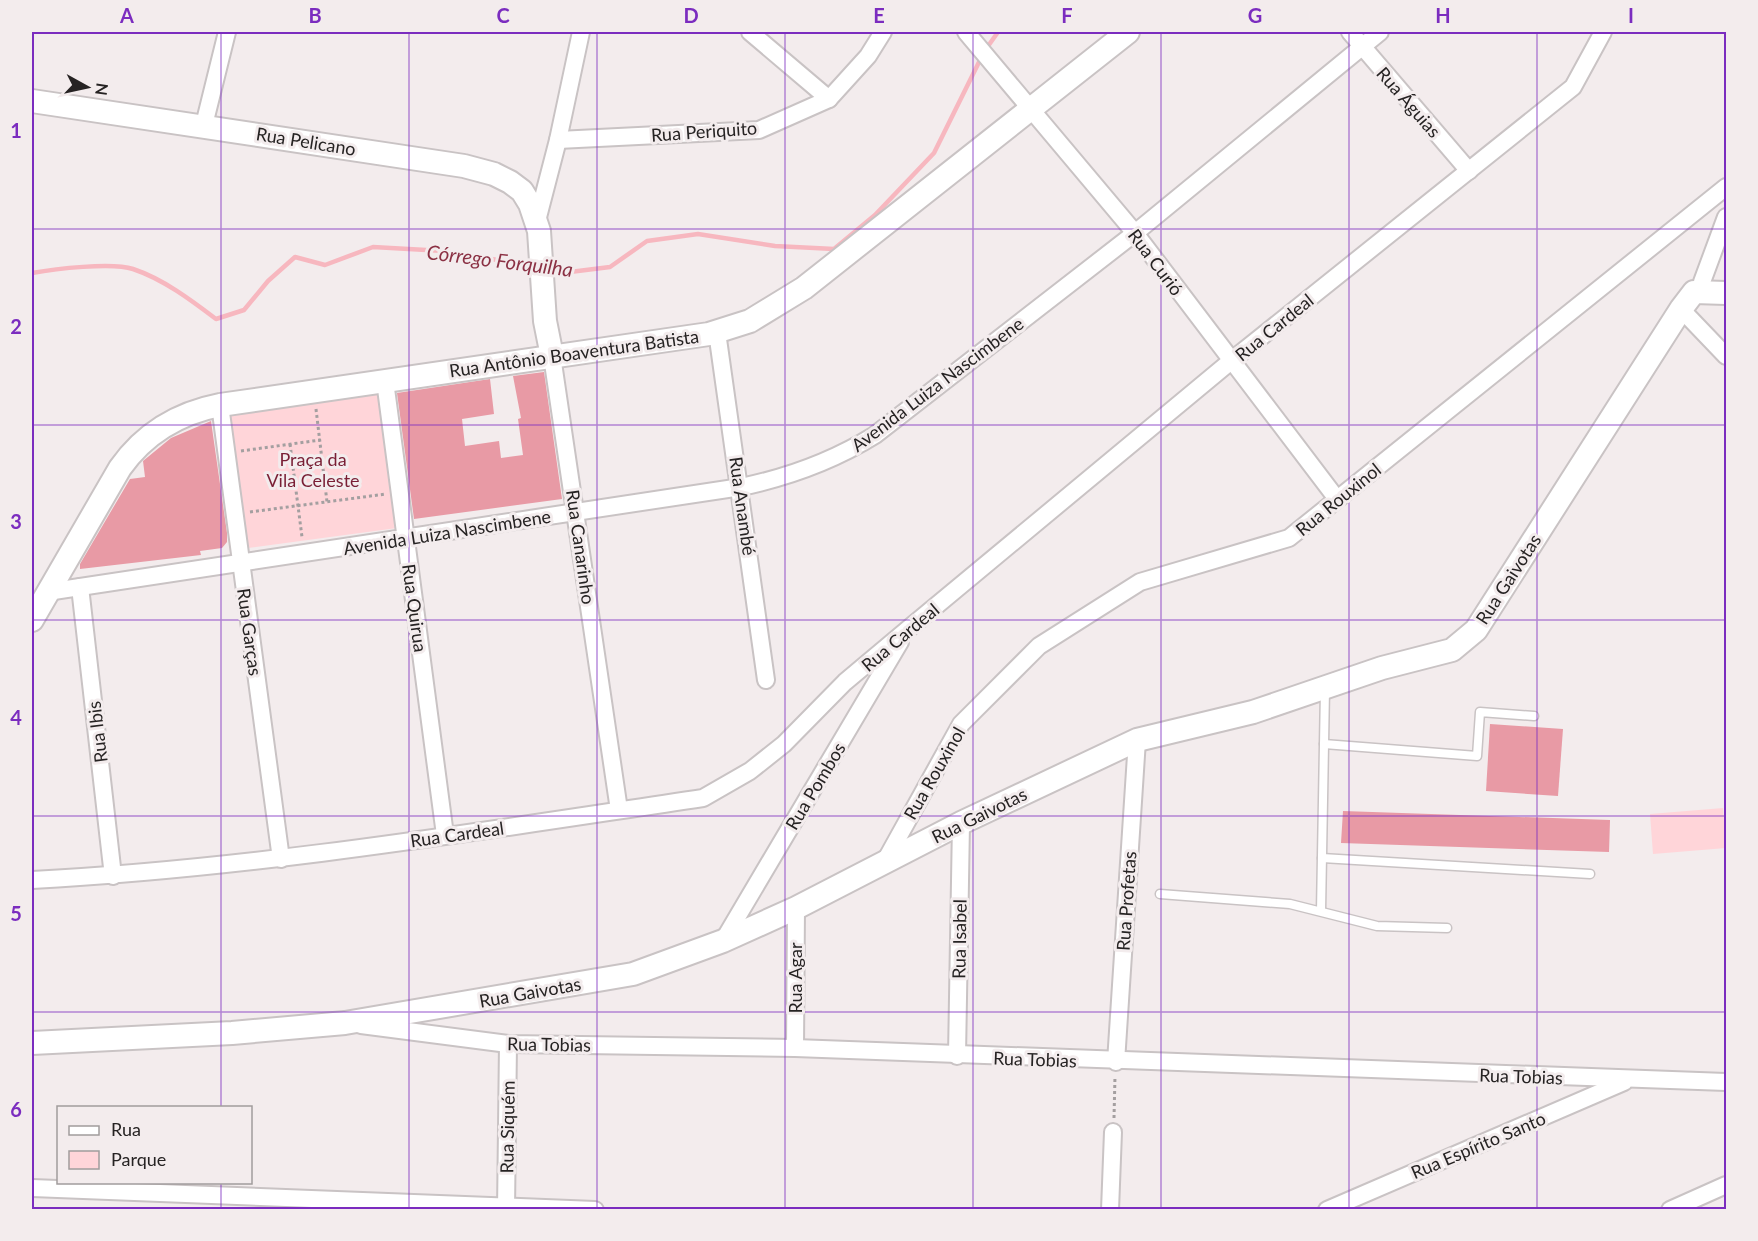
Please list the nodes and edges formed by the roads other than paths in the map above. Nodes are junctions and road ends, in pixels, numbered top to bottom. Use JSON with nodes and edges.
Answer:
{"nodes":[{"id":1,"x":227,"y":32,"type":"edge"},
{"id":2,"x":581,"y":32,"type":"edge"},
{"id":3,"x":750,"y":32,"type":"edge"},
{"id":4,"x":883,"y":32,"type":"edge"},
{"id":5,"x":966,"y":32,"type":"edge"},
{"id":6,"x":1128,"y":32,"type":"edge"},
{"id":7,"x":1350,"y":32,"type":"edge"},
{"id":8,"x":1380,"y":32,"type":"edge"},
{"id":9,"x":1603,"y":32,"type":"edge"},
{"id":10,"x":1362,"y":46,"type":"junction"},
{"id":11,"x":829,"y":99,"type":"junction"},
{"id":12,"x":32,"y":101,"type":"edge"},
{"id":13,"x":1030,"y":110,"type":"junction"},
{"id":14,"x":204,"y":125,"type":"junction"},
{"id":15,"x":558,"y":140,"type":"junction"},
{"id":16,"x":1469,"y":171,"type":"junction"},
{"id":17,"x":1726,"y":187,"type":"edge"},
{"id":18,"x":1726,"y":217,"type":"edge"},
{"id":19,"x":538,"y":231,"type":"junction"},
{"id":20,"x":1135,"y":233,"type":"junction"},
{"id":21,"x":1726,"y":252,"type":"edge"},
{"id":22,"x":1726,"y":293,"type":"edge"},
{"id":23,"x":1692,"y":294,"type":"junction"},
{"id":24,"x":717,"y":332,"type":"junction"},
{"id":25,"x":552,"y":356,"type":"junction"},
{"id":26,"x":1726,"y":356,"type":"edge"},
{"id":27,"x":1231,"y":361,"type":"junction"},
{"id":28,"x":385,"y":381,"type":"junction"},
{"id":29,"x":220,"y":405,"type":"junction"},
{"id":30,"x":741,"y":487,"type":"junction"},
{"id":31,"x":1337,"y":500,"type":"junction"},
{"id":32,"x":577,"y":513,"type":"junction"},
{"id":33,"x":406,"y":538,"type":"junction"},
{"id":34,"x":241,"y":563,"type":"junction"},
{"id":35,"x":80,"y":588,"type":"junction"},
{"id":36,"x":47,"y":592,"type":"junction"},
{"id":37,"x":32,"y":620,"type":"edge"},
{"id":38,"x":908,"y":630,"type":"junction"},
{"id":39,"x":766,"y":680,"type":"dead end"},
{"id":40,"x":1325,"y":687,"type":"junction"},
{"id":41,"x":1534,"y":716,"type":"dead end"},
{"id":42,"x":1137,"y":740,"type":"junction"},
{"id":43,"x":1324,"y":744,"type":"junction"},
{"id":44,"x":619,"y":810,"type":"junction"},
{"id":45,"x":961,"y":823,"type":"junction"},
{"id":46,"x":445,"y":835,"type":"junction"},
{"id":47,"x":1322,"y":858,"type":"junction"},
{"id":48,"x":281,"y":859,"type":"junction"},
{"id":49,"x":884,"y":863,"type":"junction"},
{"id":50,"x":1590,"y":874,"type":"dead end"},
{"id":51,"x":113,"y":876,"type":"junction"},
{"id":52,"x":32,"y":880,"type":"edge"},
{"id":53,"x":1160,"y":894,"type":"dead end"},
{"id":54,"x":796,"y":908,"type":"junction"},
{"id":55,"x":1321,"y":911,"type":"junction"},
{"id":56,"x":1447,"y":928,"type":"dead end"},
{"id":57,"x":723,"y":941,"type":"junction"},
{"id":58,"x":345,"y":1023,"type":"junction"},
{"id":59,"x":32,"y":1043,"type":"edge"},
{"id":60,"x":508,"y":1044,"type":"junction"},
{"id":61,"x":795,"y":1048,"type":"junction"},
{"id":62,"x":957,"y":1056,"type":"junction"},
{"id":63,"x":1116,"y":1062,"type":"junction"},
{"id":64,"x":1629,"y":1080,"type":"junction"},
{"id":65,"x":1726,"y":1082,"type":"edge"},
{"id":66,"x":1113,"y":1132,"type":"road end"},
{"id":67,"x":1726,"y":1185,"type":"edge"},
{"id":68,"x":32,"y":1188,"type":"edge"},
{"id":69,"x":1677,"y":1207,"type":"edge"},
{"id":70,"x":506,"y":1208,"type":"edge"},
{"id":71,"x":596,"y":1209,"type":"edge"},
{"id":72,"x":1110,"y":1209,"type":"edge"},
{"id":73,"x":1327,"y":1209,"type":"edge"}],
"edges":[{"from":1,"to":14,"type":"street"},
{"from":2,"to":15,"type":"street"},
{"from":3,"to":11,"type":"street"},
{"from":4,"to":11,"type":"street","name":"Rua Periquito"},
{"from":5,"to":13,"type":"street","name":"Rua Curió"},
{"from":6,"to":13,"type":"street","name":"Rua Antônio Boaventura Batista"},
{"from":7,"to":10,"type":"street","name":"Rua Águias"},
{"from":8,"to":10,"type":"street","name":"Avenida Luiza Nascimbene"},
{"from":9,"to":16,"type":"street","name":"Rua Cardeal"},
{"from":10,"to":16,"type":"street","name":"Rua Águias"},
{"from":10,"to":20,"type":"street","name":"Avenida Luiza Nascimbene"},
{"from":11,"to":15,"type":"street","name":"Rua Periquito"},
{"from":12,"to":14,"type":"street","name":"Rua Pelicano"},
{"from":13,"to":20,"type":"street","name":"Rua Curió"},
{"from":13,"to":24,"type":"street","name":"Rua Antônio Boaventura Batista"},
{"from":14,"to":19,"type":"street","name":"Rua Pelicano"},
{"from":15,"to":19,"type":"street"},
{"from":16,"to":27,"type":"street","name":"Rua Cardeal"},
{"from":17,"to":31,"type":"street","name":"Rua Rouxinol"},
{"from":18,"to":23,"type":"street"},
{"from":19,"to":25,"type":"street","name":"Rua Canarinho"},
{"from":20,"to":27,"type":"street","name":"Rua Curió"},
{"from":20,"to":30,"type":"street","name":"Avenida Luiza Nascimbene"},
{"from":21,"to":23,"type":"street","name":"Rua Gaivotas"},
{"from":22,"to":23,"type":"street"},
{"from":23,"to":26,"type":"street"},
{"from":23,"to":40,"type":"street","name":"Rua Gaivotas"},
{"from":24,"to":25,"type":"street","name":"Rua Antônio Boaventura Batista"},
{"from":24,"to":30,"type":"street","name":"Rua Anambé"},
{"from":25,"to":28,"type":"street","name":"Rua Antônio Boaventura Batista"},
{"from":25,"to":32,"type":"street","name":"Rua Canarinho"},
{"from":27,"to":31,"type":"street","name":"Rua Curió"},
{"from":27,"to":38,"type":"street","name":"Rua Cardeal"},
{"from":28,"to":29,"type":"street","name":"Rua Antônio Boaventura Batista"},
{"from":28,"to":33,"type":"street","name":"Rua Quirua"},
{"from":29,"to":34,"type":"street","name":"Rua Garças"},
{"from":29,"to":36,"type":"street","name":"Rua Antônio Boaventura Batista"},
{"from":30,"to":32,"type":"street","name":"Avenida Luiza Nascimbene"},
{"from":30,"to":39,"type":"street","name":"Rua Anambé"},
{"from":31,"to":49,"type":"street","name":"Rua Rouxinol"},
{"from":32,"to":33,"type":"street","name":"Avenida Luiza Nascimbene"},
{"from":32,"to":44,"type":"street","name":"Rua Canarinho"},
{"from":33,"to":34,"type":"street","name":"Avenida Luiza Nascimbene"},
{"from":33,"to":46,"type":"street","name":"Rua Quirua"},
{"from":34,"to":35,"type":"street","name":"Avenida Luiza Nascimbene"},
{"from":34,"to":48,"type":"street","name":"Rua Garças"},
{"from":35,"to":36,"type":"street","name":"Avenida Luiza Nascimbene"},
{"from":35,"to":51,"type":"street","name":"Rua Ibis"},
{"from":36,"to":37,"type":"street","name":"Rua Antônio Boaventura Batista"},
{"from":38,"to":44,"type":"street","name":"Rua Cardeal"},
{"from":38,"to":57,"type":"street","name":"Rua Pombos"},
{"from":40,"to":42,"type":"street","name":"Rua Gaivotas"},
{"from":40,"to":43,"type":"lane"},
{"from":41,"to":43,"type":"lane"},
{"from":42,"to":45,"type":"street","name":"Rua Gaivotas"},
{"from":42,"to":63,"type":"street","name":"Rua Profetas"},
{"from":43,"to":47,"type":"lane"},
{"from":44,"to":46,"type":"street","name":"Rua Cardeal"},
{"from":45,"to":49,"type":"street","name":"Rua Gaivotas"},
{"from":45,"to":62,"type":"street","name":"Rua Isabel"},
{"from":46,"to":48,"type":"street","name":"Rua Cardeal"},
{"from":47,"to":50,"type":"lane"},
{"from":47,"to":55,"type":"lane"},
{"from":48,"to":51,"type":"street","name":"Rua Cardeal"},
{"from":49,"to":54,"type":"street","name":"Rua Gaivotas"},
{"from":51,"to":52,"type":"street","name":"Rua Cardeal"},
{"from":53,"to":55,"type":"lane"},
{"from":54,"to":57,"type":"street","name":"Rua Gaivotas"},
{"from":54,"to":61,"type":"street","name":"Rua Agar"},
{"from":55,"to":56,"type":"lane"},
{"from":57,"to":58,"type":"street","name":"Rua Gaivotas"},
{"from":58,"to":59,"type":"street","name":"Rua Gaivotas"},
{"from":58,"to":60,"type":"street","name":"Rua Tobias"},
{"from":60,"to":61,"type":"street","name":"Rua Tobias"},
{"from":60,"to":70,"type":"street","name":"Rua Siquém"},
{"from":61,"to":62,"type":"street","name":"Rua Tobias"},
{"from":62,"to":63,"type":"street","name":"Rua Tobias"},
{"from":63,"to":64,"type":"street","name":"Rua Tobias"},
{"from":64,"to":65,"type":"street","name":"Rua Tobias"},
{"from":64,"to":73,"type":"street","name":"Rua Espírito Santo"},
{"from":66,"to":72,"type":"street"},
{"from":67,"to":69,"type":"street"},
{"from":68,"to":70,"type":"street"},
{"from":70,"to":71,"type":"street"}]}
